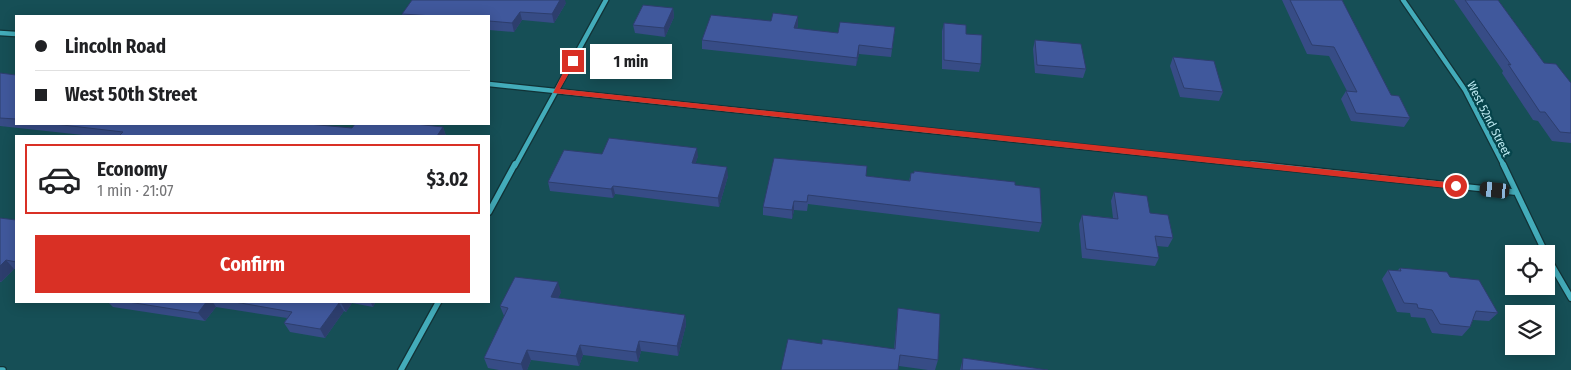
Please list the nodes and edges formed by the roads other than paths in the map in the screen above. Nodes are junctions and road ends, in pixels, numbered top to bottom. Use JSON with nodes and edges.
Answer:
{"nodes":[{"id":1,"x":606,"y":0,"type":"edge"},
{"id":2,"x":1403,"y":0,"type":"edge"},
{"id":3,"x":0,"y":33,"type":"edge"},
{"id":4,"x":15,"y":34,"type":"edge"},
{"id":5,"x":490,"y":84,"type":"edge"},
{"id":6,"x":556,"y":91,"type":"junction"},
{"id":7,"x":1514,"y":192,"type":"junction"},
{"id":8,"x":490,"y":210,"type":"edge"},
{"id":9,"x":1541,"y":245,"type":"edge"},
{"id":10,"x":1555,"y":270,"type":"edge"},
{"id":11,"x":1571,"y":298,"type":"edge"},
{"id":12,"x":438,"y":303,"type":"edge"},
{"id":13,"x":401,"y":370,"type":"edge"}],
"edges":[{"from":1,"to":6,"type":"street"},
{"from":2,"to":7,"type":"street","name":"West 52nd Street"},
{"from":3,"to":4,"type":"street"},
{"from":5,"to":6,"type":"street"},
{"from":6,"to":7,"type":"street"},
{"from":6,"to":8,"type":"street"},
{"from":7,"to":9,"type":"street","name":"West 52nd Street"},
{"from":10,"to":11,"type":"street","name":"West 52nd Street"},
{"from":12,"to":13,"type":"street"}]}
